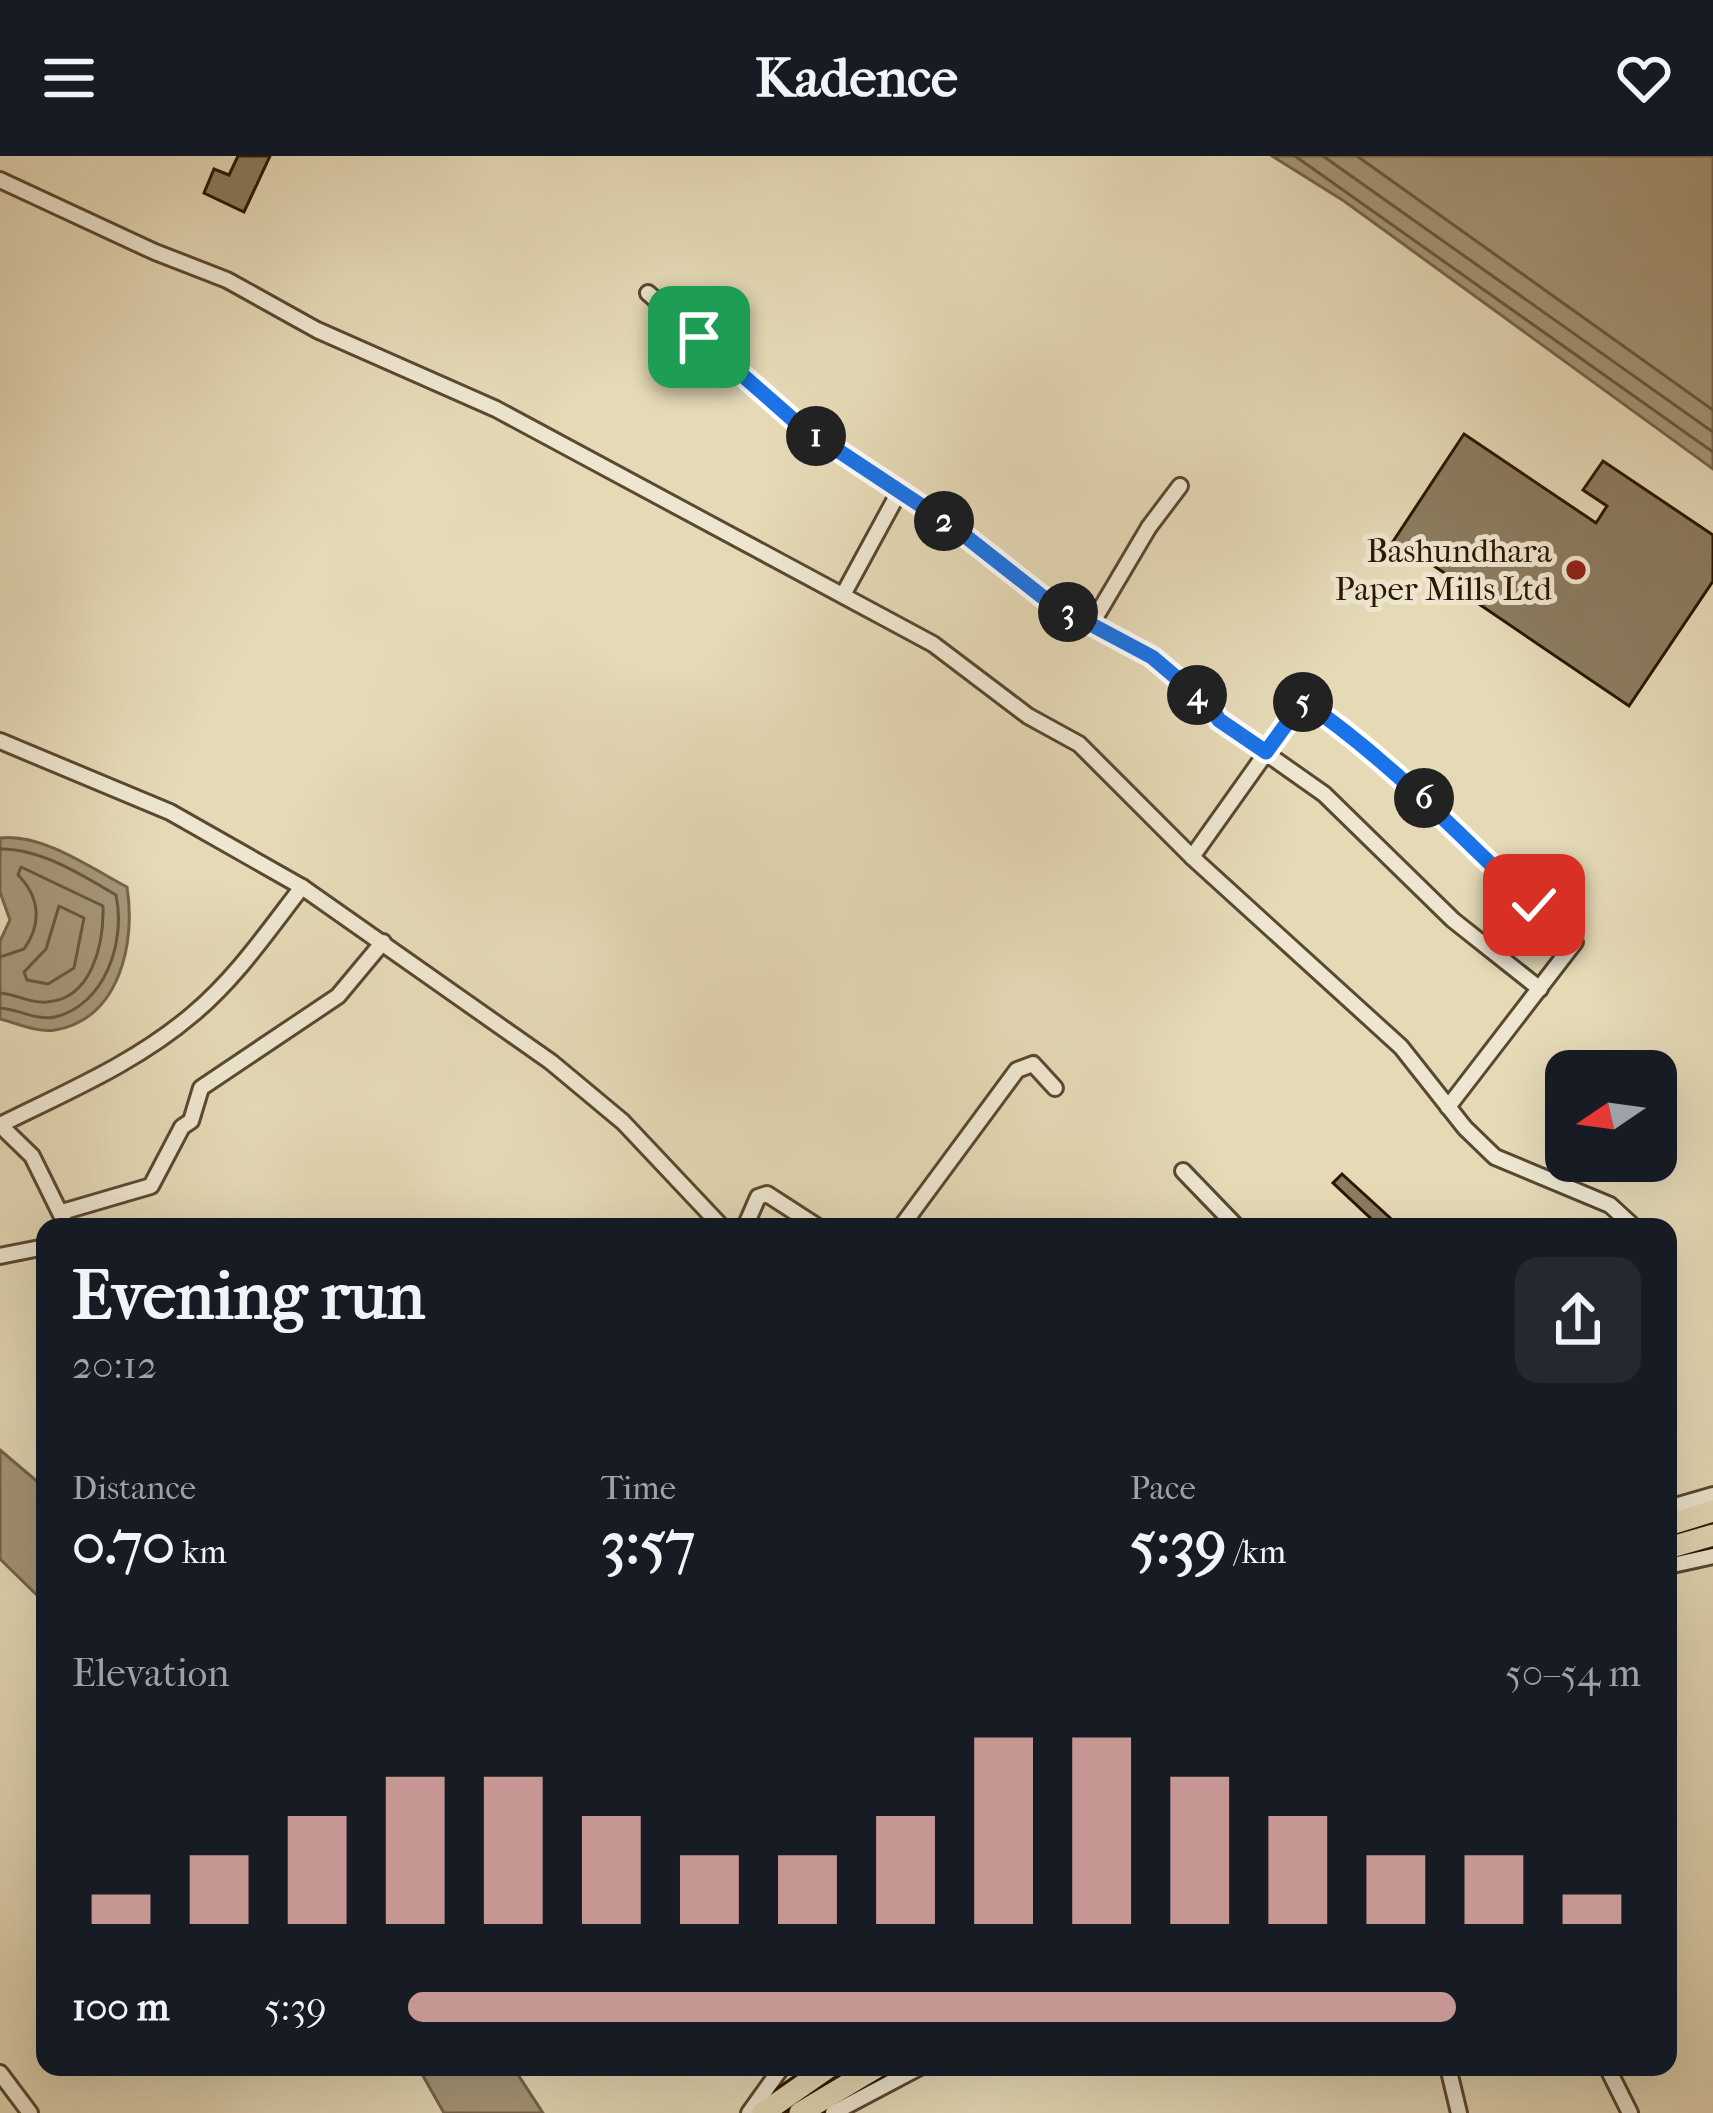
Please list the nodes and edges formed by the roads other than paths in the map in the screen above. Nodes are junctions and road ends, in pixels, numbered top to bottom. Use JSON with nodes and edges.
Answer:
{"nodes":[{"id":1,"x":0,"y":180,"type":"edge"},
{"id":2,"x":648,"y":293,"type":"dead end"},
{"id":3,"x":1180,"y":486,"type":"dead end"},
{"id":4,"x":899,"y":492,"type":"junction"},
{"id":5,"x":844,"y":595,"type":"junction"},
{"id":6,"x":1091,"y":625,"type":"junction"},
{"id":7,"x":0,"y":741,"type":"edge"},
{"id":8,"x":1266,"y":752,"type":"junction"},
{"id":9,"x":1192,"y":857,"type":"junction"},
{"id":10,"x":302,"y":887,"type":"junction"},
{"id":11,"x":382,"y":942,"type":"junction"},
{"id":12,"x":1540,"y":988,"type":"junction"},
{"id":13,"x":1055,"y":1088,"type":"dead end"},
{"id":14,"x":1448,"y":1107,"type":"junction"},
{"id":15,"x":0,"y":1125,"type":"edge"},
{"id":16,"x":1183,"y":1171,"type":"dead end"},
{"id":17,"x":64,"y":1218,"type":"edge"},
{"id":18,"x":70,"y":1218,"type":"edge"},
{"id":19,"x":714,"y":1218,"type":"edge"},
{"id":20,"x":749,"y":1218,"type":"edge"},
{"id":21,"x":804,"y":1218,"type":"edge"},
{"id":22,"x":908,"y":1218,"type":"edge"},
{"id":23,"x":1228,"y":1218,"type":"edge"},
{"id":24,"x":1624,"y":1218,"type":"edge"},
{"id":25,"x":36,"y":1249,"type":"edge"},
{"id":26,"x":0,"y":1256,"type":"edge"},
{"id":27,"x":1713,"y":1495,"type":"edge"},
{"id":28,"x":1677,"y":1505,"type":"edge"},
{"id":29,"x":1713,"y":1511,"type":"edge"},
{"id":30,"x":1677,"y":1522,"type":"edge"},
{"id":31,"x":1713,"y":1535,"type":"edge"},
{"id":32,"x":1677,"y":1545,"type":"edge"},
{"id":33,"x":1713,"y":1556,"type":"edge"},
{"id":34,"x":1677,"y":1564,"type":"edge"},
{"id":35,"x":0,"y":2073,"type":"edge"},
{"id":36,"x":776,"y":2076,"type":"edge"},
{"id":37,"x":816,"y":2076,"type":"edge"},
{"id":38,"x":862,"y":2076,"type":"edge"},
{"id":39,"x":903,"y":2076,"type":"edge"},
{"id":40,"x":1450,"y":2076,"type":"edge"},
{"id":41,"x":1612,"y":2076,"type":"edge"},
{"id":42,"x":30,"y":2113,"type":"edge"},
{"id":43,"x":749,"y":2113,"type":"edge"},
{"id":44,"x":763,"y":2113,"type":"edge"},
{"id":45,"x":800,"y":2113,"type":"edge"},
{"id":46,"x":833,"y":2113,"type":"edge"},
{"id":47,"x":1459,"y":2113,"type":"edge"},
{"id":48,"x":1630,"y":2113,"type":"edge"}],
"edges":[{"from":1,"to":5,"type":"street"},
{"from":2,"to":4,"type":"street"},
{"from":3,"to":6,"type":"street"},
{"from":4,"to":5,"type":"street"},
{"from":4,"to":6,"type":"street"},
{"from":5,"to":9,"type":"street"},
{"from":6,"to":8,"type":"street"},
{"from":7,"to":10,"type":"street"},
{"from":8,"to":9,"type":"street"},
{"from":8,"to":12,"type":"street"},
{"from":8,"to":12,"type":"street"},
{"from":9,"to":14,"type":"street"},
{"from":10,"to":11,"type":"street"},
{"from":10,"to":15,"type":"street"},
{"from":11,"to":18,"type":"street"},
{"from":11,"to":19,"type":"street"},
{"from":12,"to":14,"type":"street"},
{"from":13,"to":22,"type":"street"},
{"from":14,"to":24,"type":"street"},
{"from":15,"to":17,"type":"street"},
{"from":16,"to":23,"type":"street"},
{"from":20,"to":21,"type":"street"},
{"from":25,"to":26,"type":"street"},
{"from":27,"to":28,"type":"street"},
{"from":29,"to":30,"type":"highway"},
{"from":31,"to":32,"type":"highway"},
{"from":33,"to":34,"type":"street"},
{"from":35,"to":42,"type":"street"},
{"from":36,"to":43,"type":"street"},
{"from":37,"to":44,"type":"highway"},
{"from":38,"to":45,"type":"highway"},
{"from":39,"to":46,"type":"street"},
{"from":40,"to":47,"type":"street"},
{"from":41,"to":48,"type":"street"}]}
